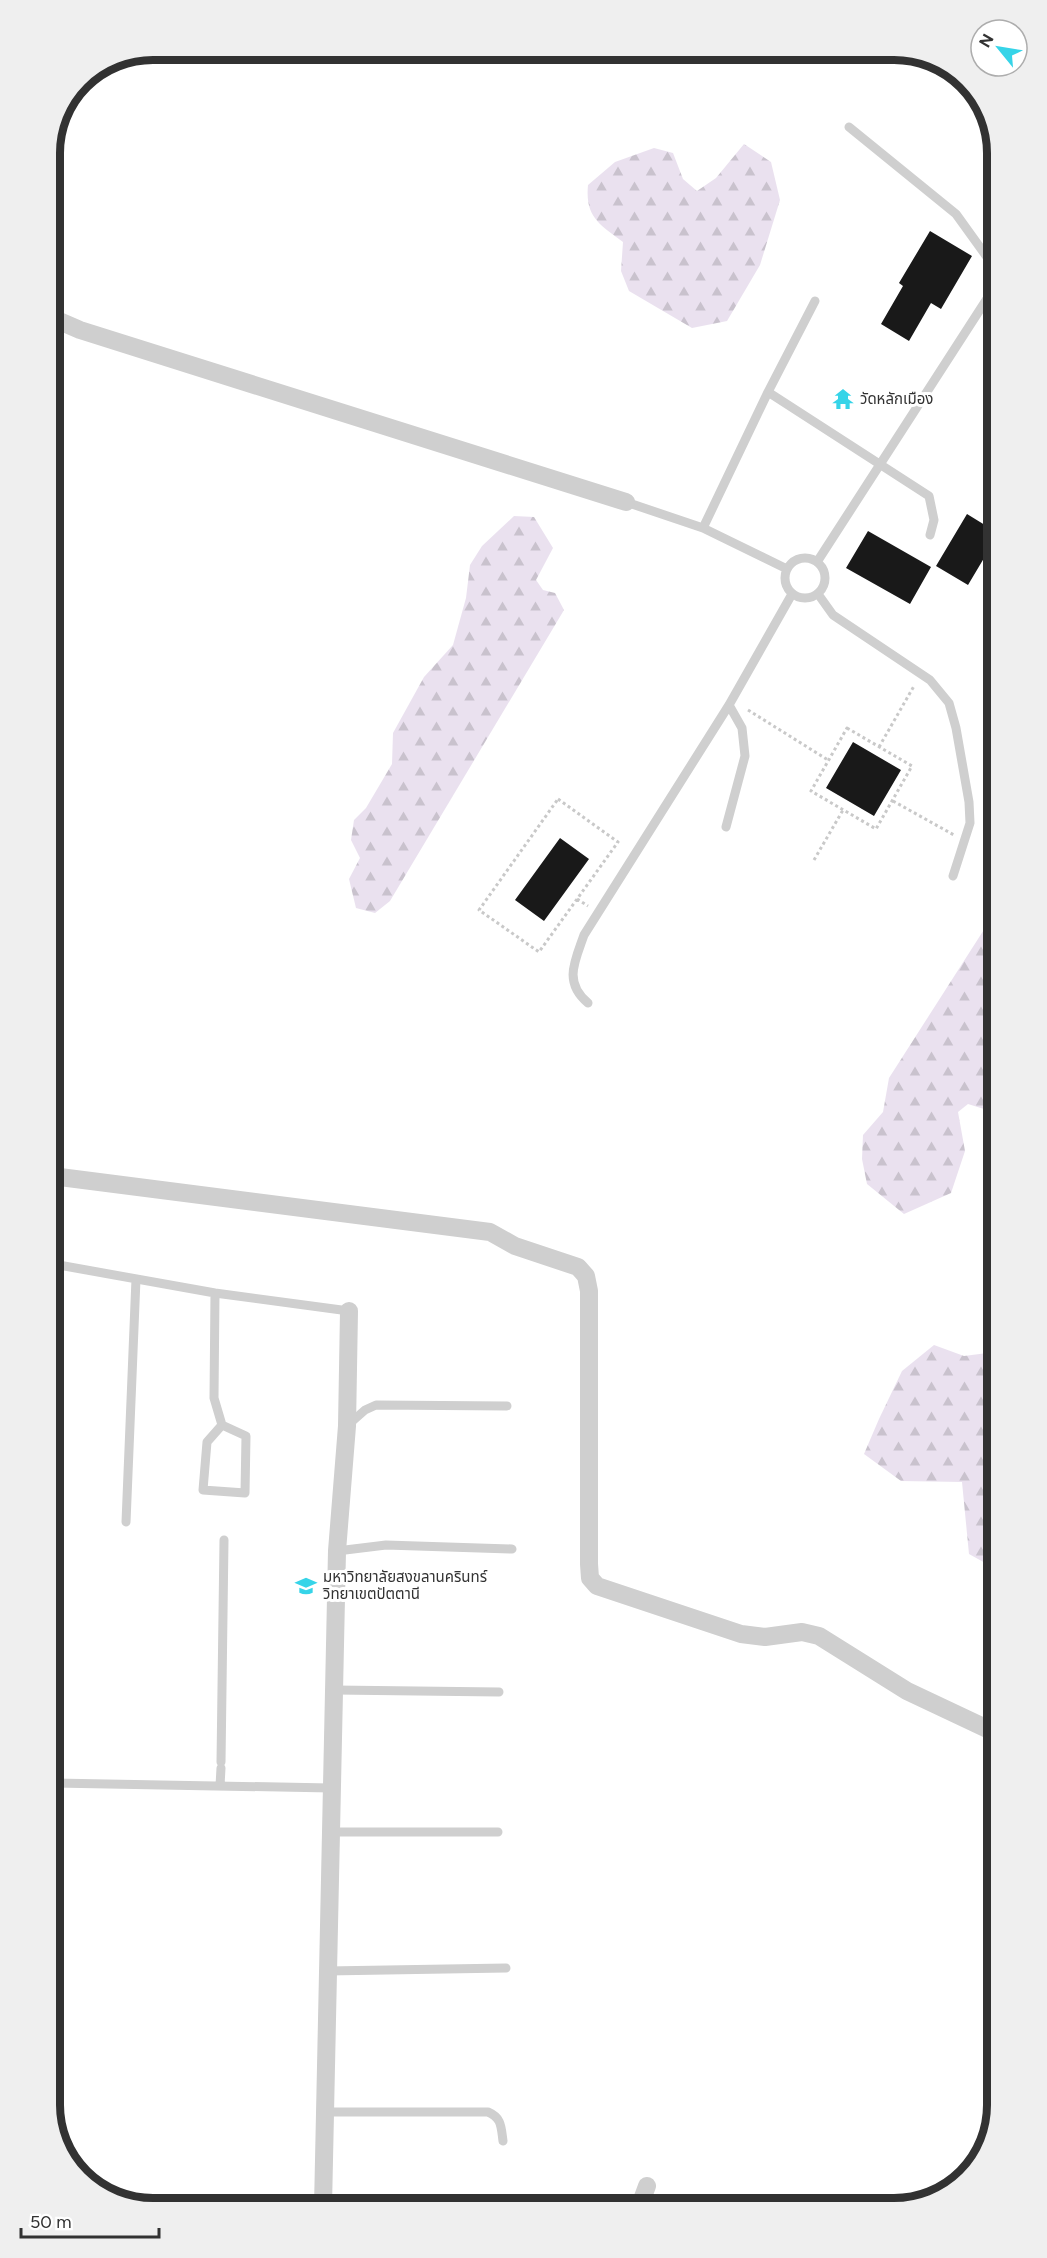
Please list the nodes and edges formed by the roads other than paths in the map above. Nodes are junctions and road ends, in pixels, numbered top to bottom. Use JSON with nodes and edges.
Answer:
{"nodes":[{"id":1,"x":849,"y":127,"type":"dead end"},
{"id":2,"x":987,"y":257,"type":"edge"},
{"id":3,"x":987,"y":299,"type":"edge"},
{"id":4,"x":815,"y":301,"type":"dead end"},
{"id":5,"x":60,"y":321,"type":"edge"},
{"id":6,"x":768,"y":392,"type":"junction"},
{"id":7,"x":881,"y":465,"type":"junction"},
{"id":8,"x":626,"y":502,"type":"joint"},
{"id":9,"x":703,"y":528,"type":"junction"},
{"id":10,"x":930,"y":535,"type":"dead end"},
{"id":11,"x":817,"y":562,"type":"junction"},
{"id":12,"x":787,"y":568,"type":"junction"},
{"id":13,"x":792,"y":594,"type":"junction"},
{"id":14,"x":818,"y":594,"type":"junction"},
{"id":15,"x":730,"y":702,"type":"junction"},
{"id":16,"x":726,"y":827,"type":"dead end"},
{"id":17,"x":953,"y":876,"type":"dead end"},
{"id":18,"x":588,"y":1003,"type":"dead end"},
{"id":19,"x":60,"y":1177,"type":"edge"},
{"id":20,"x":60,"y":1265,"type":"edge"},
{"id":21,"x":136,"y":1279,"type":"junction"},
{"id":22,"x":215,"y":1293,"type":"junction"},
{"id":23,"x":349,"y":1311,"type":"joint"},
{"id":24,"x":507,"y":1406,"type":"dead end"},
{"id":25,"x":222,"y":1425,"type":"junction"},
{"id":26,"x":346,"y":1426,"type":"junction"},
{"id":27,"x":126,"y":1522,"type":"dead end"},
{"id":28,"x":224,"y":1540,"type":"dead end"},
{"id":29,"x":512,"y":1549,"type":"dead end"},
{"id":30,"x":337,"y":1551,"type":"junction"},
{"id":31,"x":335,"y":1690,"type":"junction"},
{"id":32,"x":499,"y":1692,"type":"dead end"},
{"id":33,"x":987,"y":1729,"type":"edge"},
{"id":34,"x":60,"y":1784,"type":"edge"},
{"id":35,"x":220,"y":1786,"type":"junction"},
{"id":36,"x":332,"y":1788,"type":"junction"},
{"id":37,"x":330,"y":1832,"type":"junction"},
{"id":38,"x":498,"y":1832,"type":"dead end"},
{"id":39,"x":506,"y":1968,"type":"dead end"},
{"id":40,"x":327,"y":1971,"type":"junction"},
{"id":41,"x":324,"y":2112,"type":"junction"},
{"id":42,"x":503,"y":2141,"type":"dead end"},
{"id":43,"x":648,"y":2186,"type":"dead end"},
{"id":44,"x":323,"y":2198,"type":"edge"},
{"id":45,"x":643,"y":2198,"type":"edge"}],
"edges":[{"from":1,"to":2,"type":"lane"},
{"from":3,"to":7,"type":"lane"},
{"from":4,"to":6,"type":"lane"},
{"from":5,"to":8,"type":"street"},
{"from":6,"to":7,"type":"lane"},
{"from":6,"to":9,"type":"lane"},
{"from":7,"to":10,"type":"lane"},
{"from":7,"to":11,"type":"lane"},
{"from":8,"to":9,"type":"lane"},
{"from":9,"to":12,"type":"lane"},
{"from":11,"to":12,"type":"lane"},
{"from":11,"to":14,"type":"lane"},
{"from":12,"to":13,"type":"lane"},
{"from":13,"to":14,"type":"lane"},
{"from":13,"to":15,"type":"lane"},
{"from":14,"to":17,"type":"lane"},
{"from":15,"to":16,"type":"lane"},
{"from":15,"to":18,"type":"lane"},
{"from":19,"to":33,"type":"street"},
{"from":20,"to":21,"type":"lane"},
{"from":21,"to":22,"type":"lane"},
{"from":21,"to":27,"type":"lane"},
{"from":22,"to":23,"type":"lane"},
{"from":22,"to":25,"type":"lane"},
{"from":23,"to":26,"type":"street"},
{"from":24,"to":26,"type":"lane"},
{"from":25,"to":25,"type":"lane"},
{"from":26,"to":30,"type":"street"},
{"from":28,"to":35,"type":"lane"},
{"from":29,"to":30,"type":"lane"},
{"from":30,"to":31,"type":"street"},
{"from":31,"to":32,"type":"lane"},
{"from":31,"to":36,"type":"street"},
{"from":34,"to":35,"type":"lane"},
{"from":35,"to":36,"type":"lane"},
{"from":36,"to":37,"type":"street"},
{"from":37,"to":38,"type":"lane"},
{"from":37,"to":40,"type":"street"},
{"from":39,"to":40,"type":"lane"},
{"from":40,"to":41,"type":"street"},
{"from":41,"to":42,"type":"lane"},
{"from":41,"to":44,"type":"street"},
{"from":43,"to":45,"type":"street"}]}
